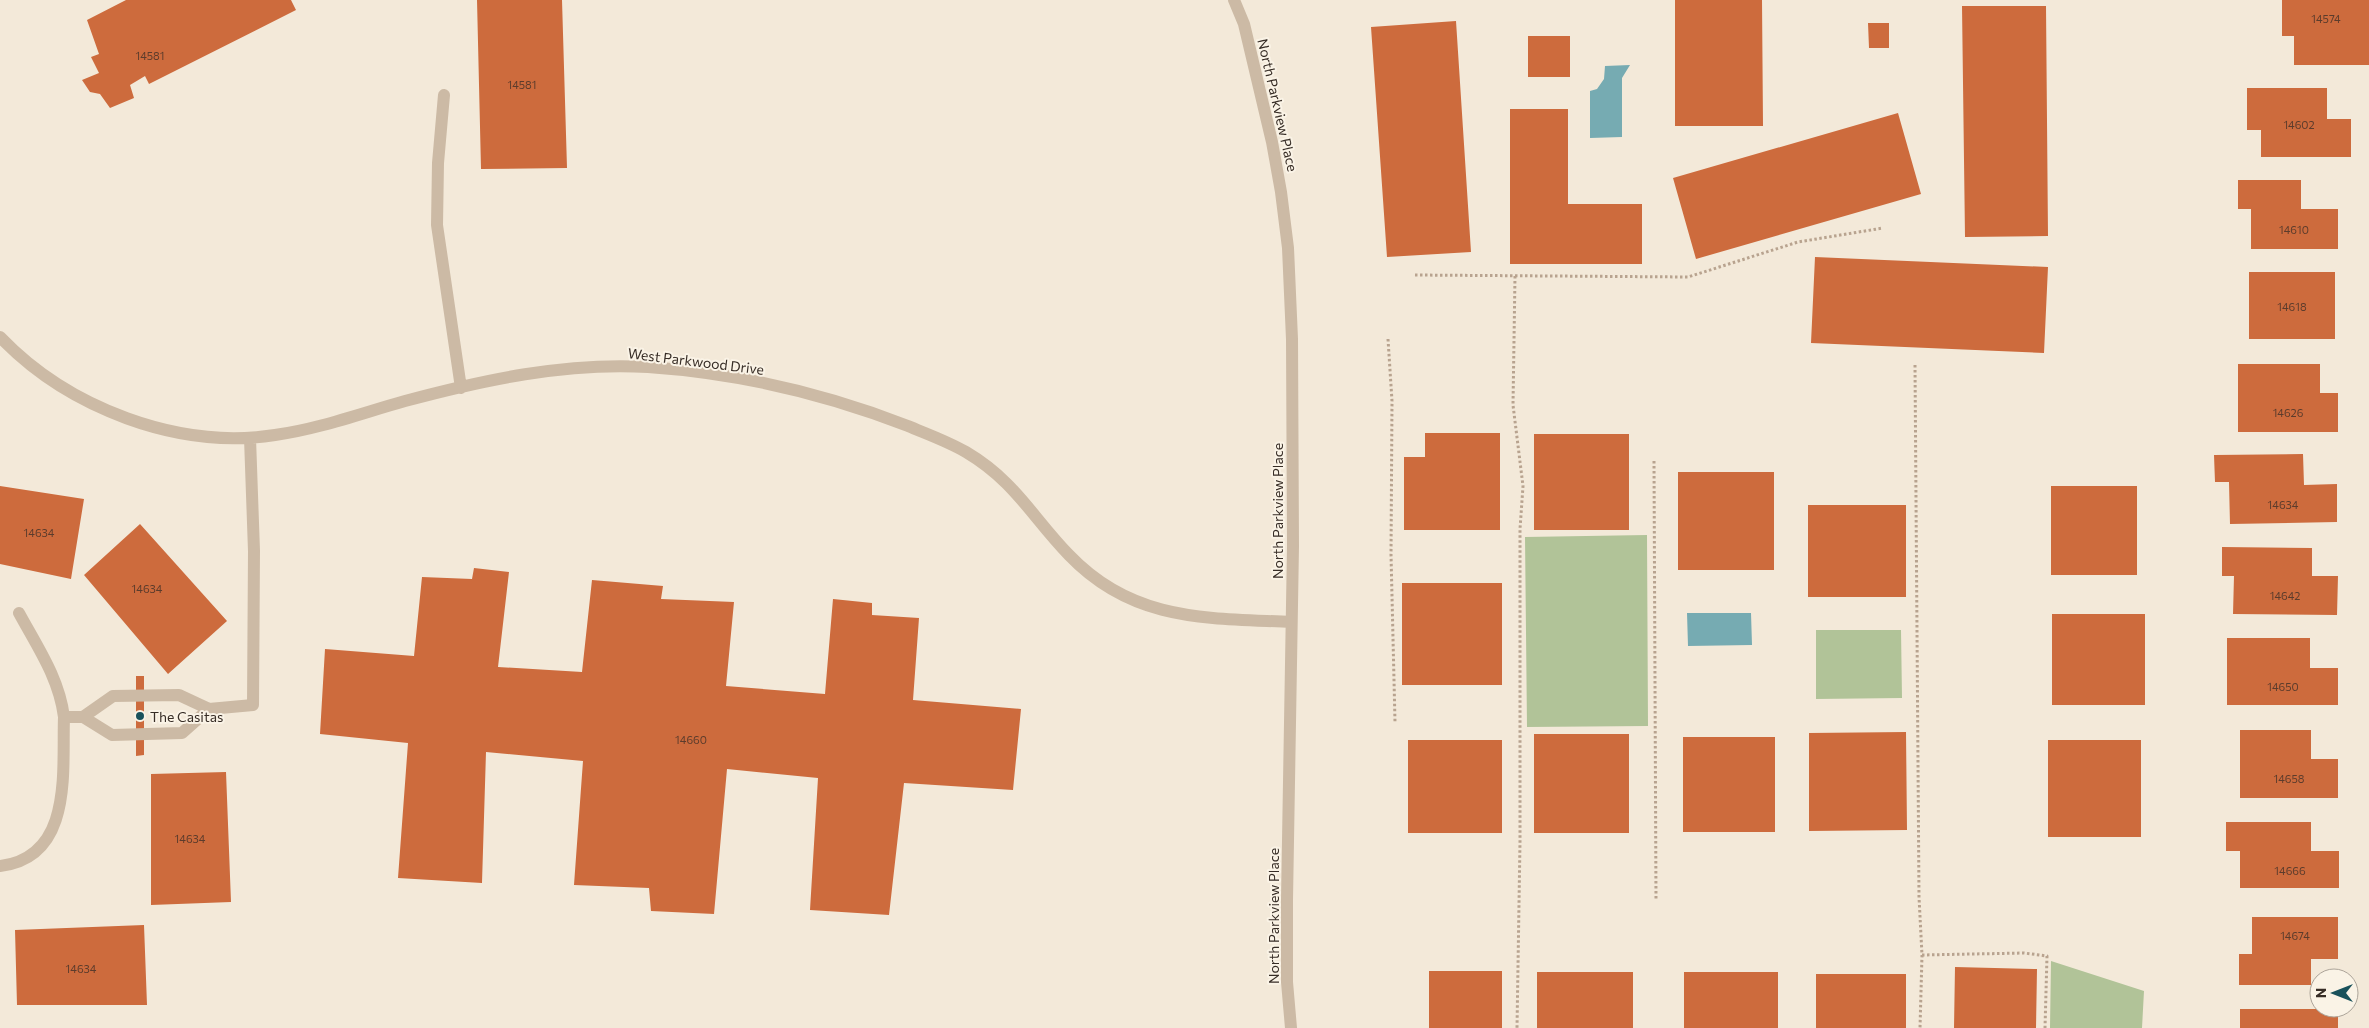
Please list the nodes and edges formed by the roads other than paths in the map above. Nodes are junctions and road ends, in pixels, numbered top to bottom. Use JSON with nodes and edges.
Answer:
{"nodes":[{"id":1,"x":1234,"y":0,"type":"edge"},
{"id":2,"x":444,"y":95,"type":"dead end"},
{"id":3,"x":0,"y":337,"type":"edge"},
{"id":4,"x":461,"y":388,"type":"junction"},
{"id":5,"x":250,"y":438,"type":"junction"},
{"id":6,"x":19,"y":613,"type":"dead end"},
{"id":7,"x":1291,"y":622,"type":"junction"},
{"id":8,"x":209,"y":709,"type":"junction"},
{"id":9,"x":64,"y":717,"type":"junction"},
{"id":10,"x":83,"y":718,"type":"junction"},
{"id":11,"x":0,"y":866,"type":"edge"},
{"id":12,"x":1291,"y":1028,"type":"edge"}],
"edges":[{"from":1,"to":7,"type":"street","name":"North Parkview Place"},
{"from":2,"to":4,"type":"street"},
{"from":3,"to":5,"type":"street","name":"West Parkwood Drive"},
{"from":4,"to":5,"type":"street","name":"West Parkwood Drive"},
{"from":4,"to":7,"type":"street","name":"West Parkwood Drive"},
{"from":5,"to":8,"type":"street"},
{"from":6,"to":9,"type":"street"},
{"from":7,"to":12,"type":"street","name":"North Parkview Place"},
{"from":8,"to":10,"type":"street"},
{"from":8,"to":10,"type":"street"},
{"from":9,"to":10,"type":"street"},
{"from":9,"to":11,"type":"street"}]}
